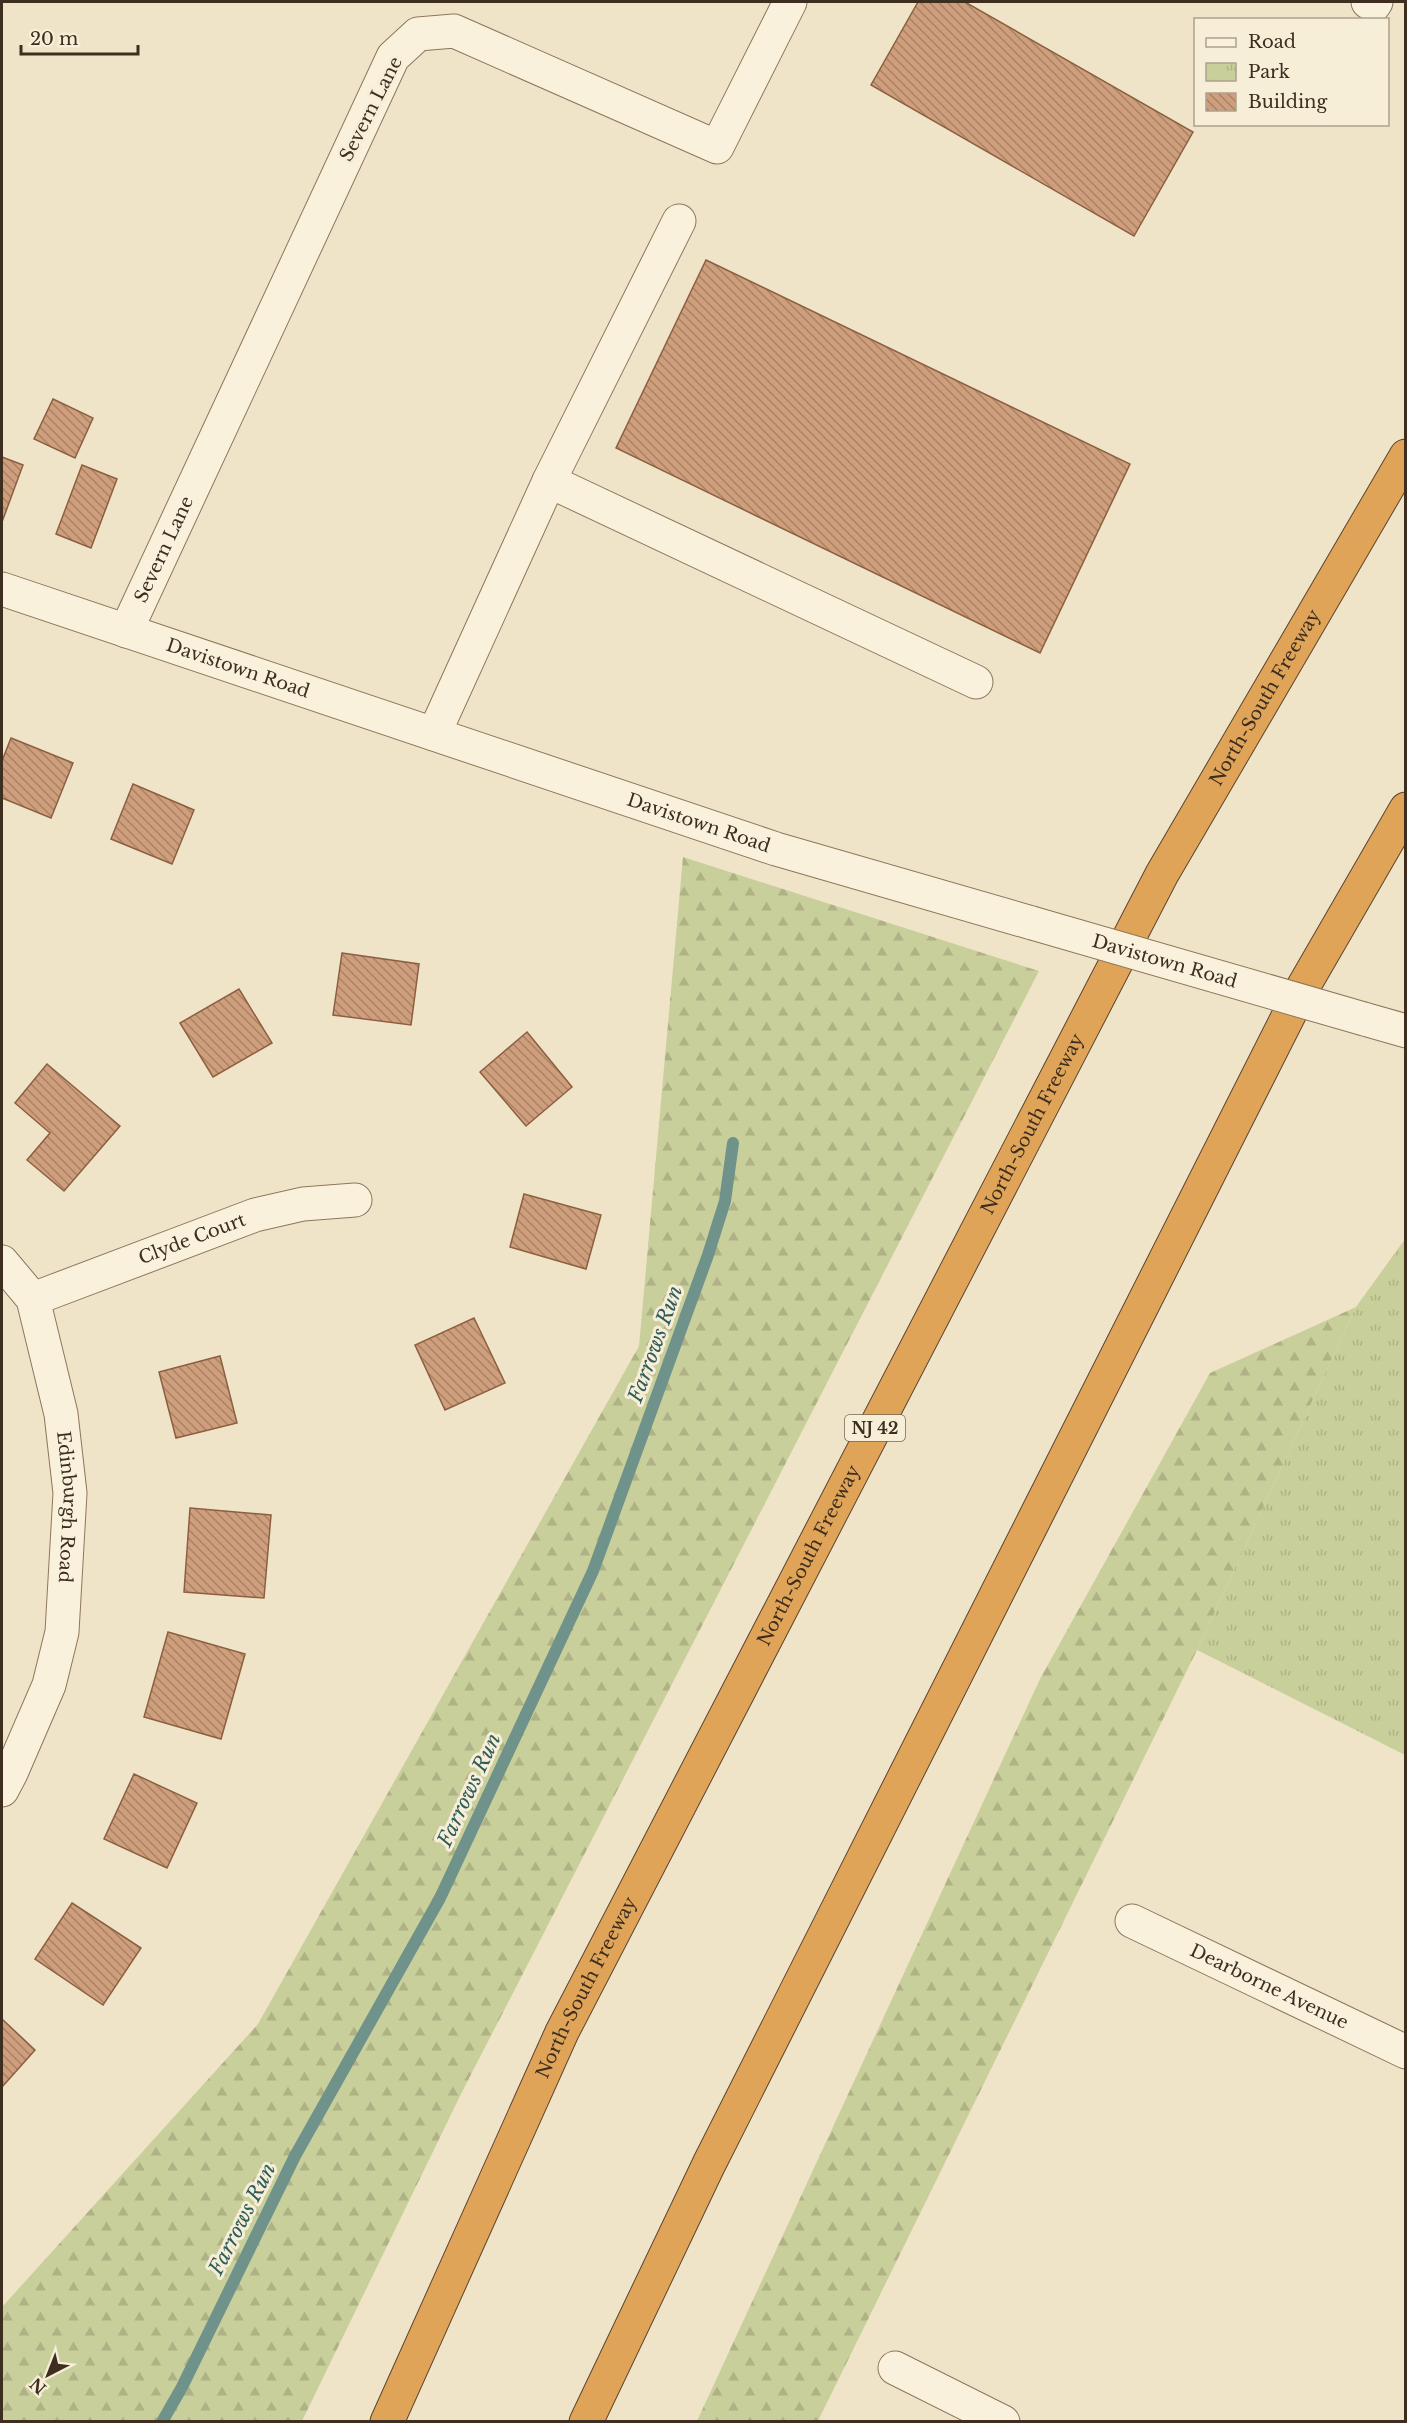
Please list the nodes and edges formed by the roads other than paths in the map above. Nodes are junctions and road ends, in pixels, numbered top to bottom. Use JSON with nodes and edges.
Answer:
{"nodes":[{"id":1,"x":790,"y":2,"type":"edge"},
{"id":2,"x":679,"y":221,"type":"dead end"},
{"id":3,"x":1406,"y":456,"type":"edge"},
{"id":4,"x":549,"y":481,"type":"junction"},
{"id":5,"x":2,"y":589,"type":"edge"},
{"id":6,"x":126,"y":631,"type":"junction"},
{"id":7,"x":976,"y":682,"type":"dead end"},
{"id":8,"x":434,"y":734,"type":"junction"},
{"id":9,"x":1406,"y":809,"type":"edge"},
{"id":10,"x":1406,"y":1031,"type":"edge"},
{"id":11,"x":355,"y":1200,"type":"dead end"},
{"id":12,"x":2,"y":1262,"type":"edge"},
{"id":13,"x":33,"y":1299,"type":"junction"},
{"id":14,"x":2,"y":1790,"type":"edge"},
{"id":15,"x":1132,"y":1921,"type":"dead end"},
{"id":16,"x":1406,"y":2052,"type":"edge"},
{"id":17,"x":895,"y":2368,"type":"dead end"},
{"id":18,"x":387,"y":2421,"type":"edge"},
{"id":19,"x":586,"y":2421,"type":"edge"},
{"id":20,"x":1003,"y":2421,"type":"edge"}],
"edges":[{"from":1,"to":6,"type":"street","name":"Severn Lane"},
{"from":2,"to":4,"type":"street"},
{"from":3,"to":18,"type":"highway","name":"North-South Freeway","number":"NJ 42"},
{"from":4,"to":7,"type":"street"},
{"from":4,"to":8,"type":"street"},
{"from":5,"to":6,"type":"street","name":"Davistown Road"},
{"from":6,"to":8,"type":"street","name":"Davistown Road"},
{"from":8,"to":10,"type":"street","name":"Davistown Road","bridge":true},
{"from":9,"to":19,"type":"highway"},
{"from":11,"to":13,"type":"street","name":"Clyde Court"},
{"from":12,"to":13,"type":"street","name":"Edinburgh Road"},
{"from":13,"to":14,"type":"street","name":"Edinburgh Road"},
{"from":15,"to":16,"type":"street","name":"Dearborne Avenue"},
{"from":17,"to":20,"type":"street"}]}
